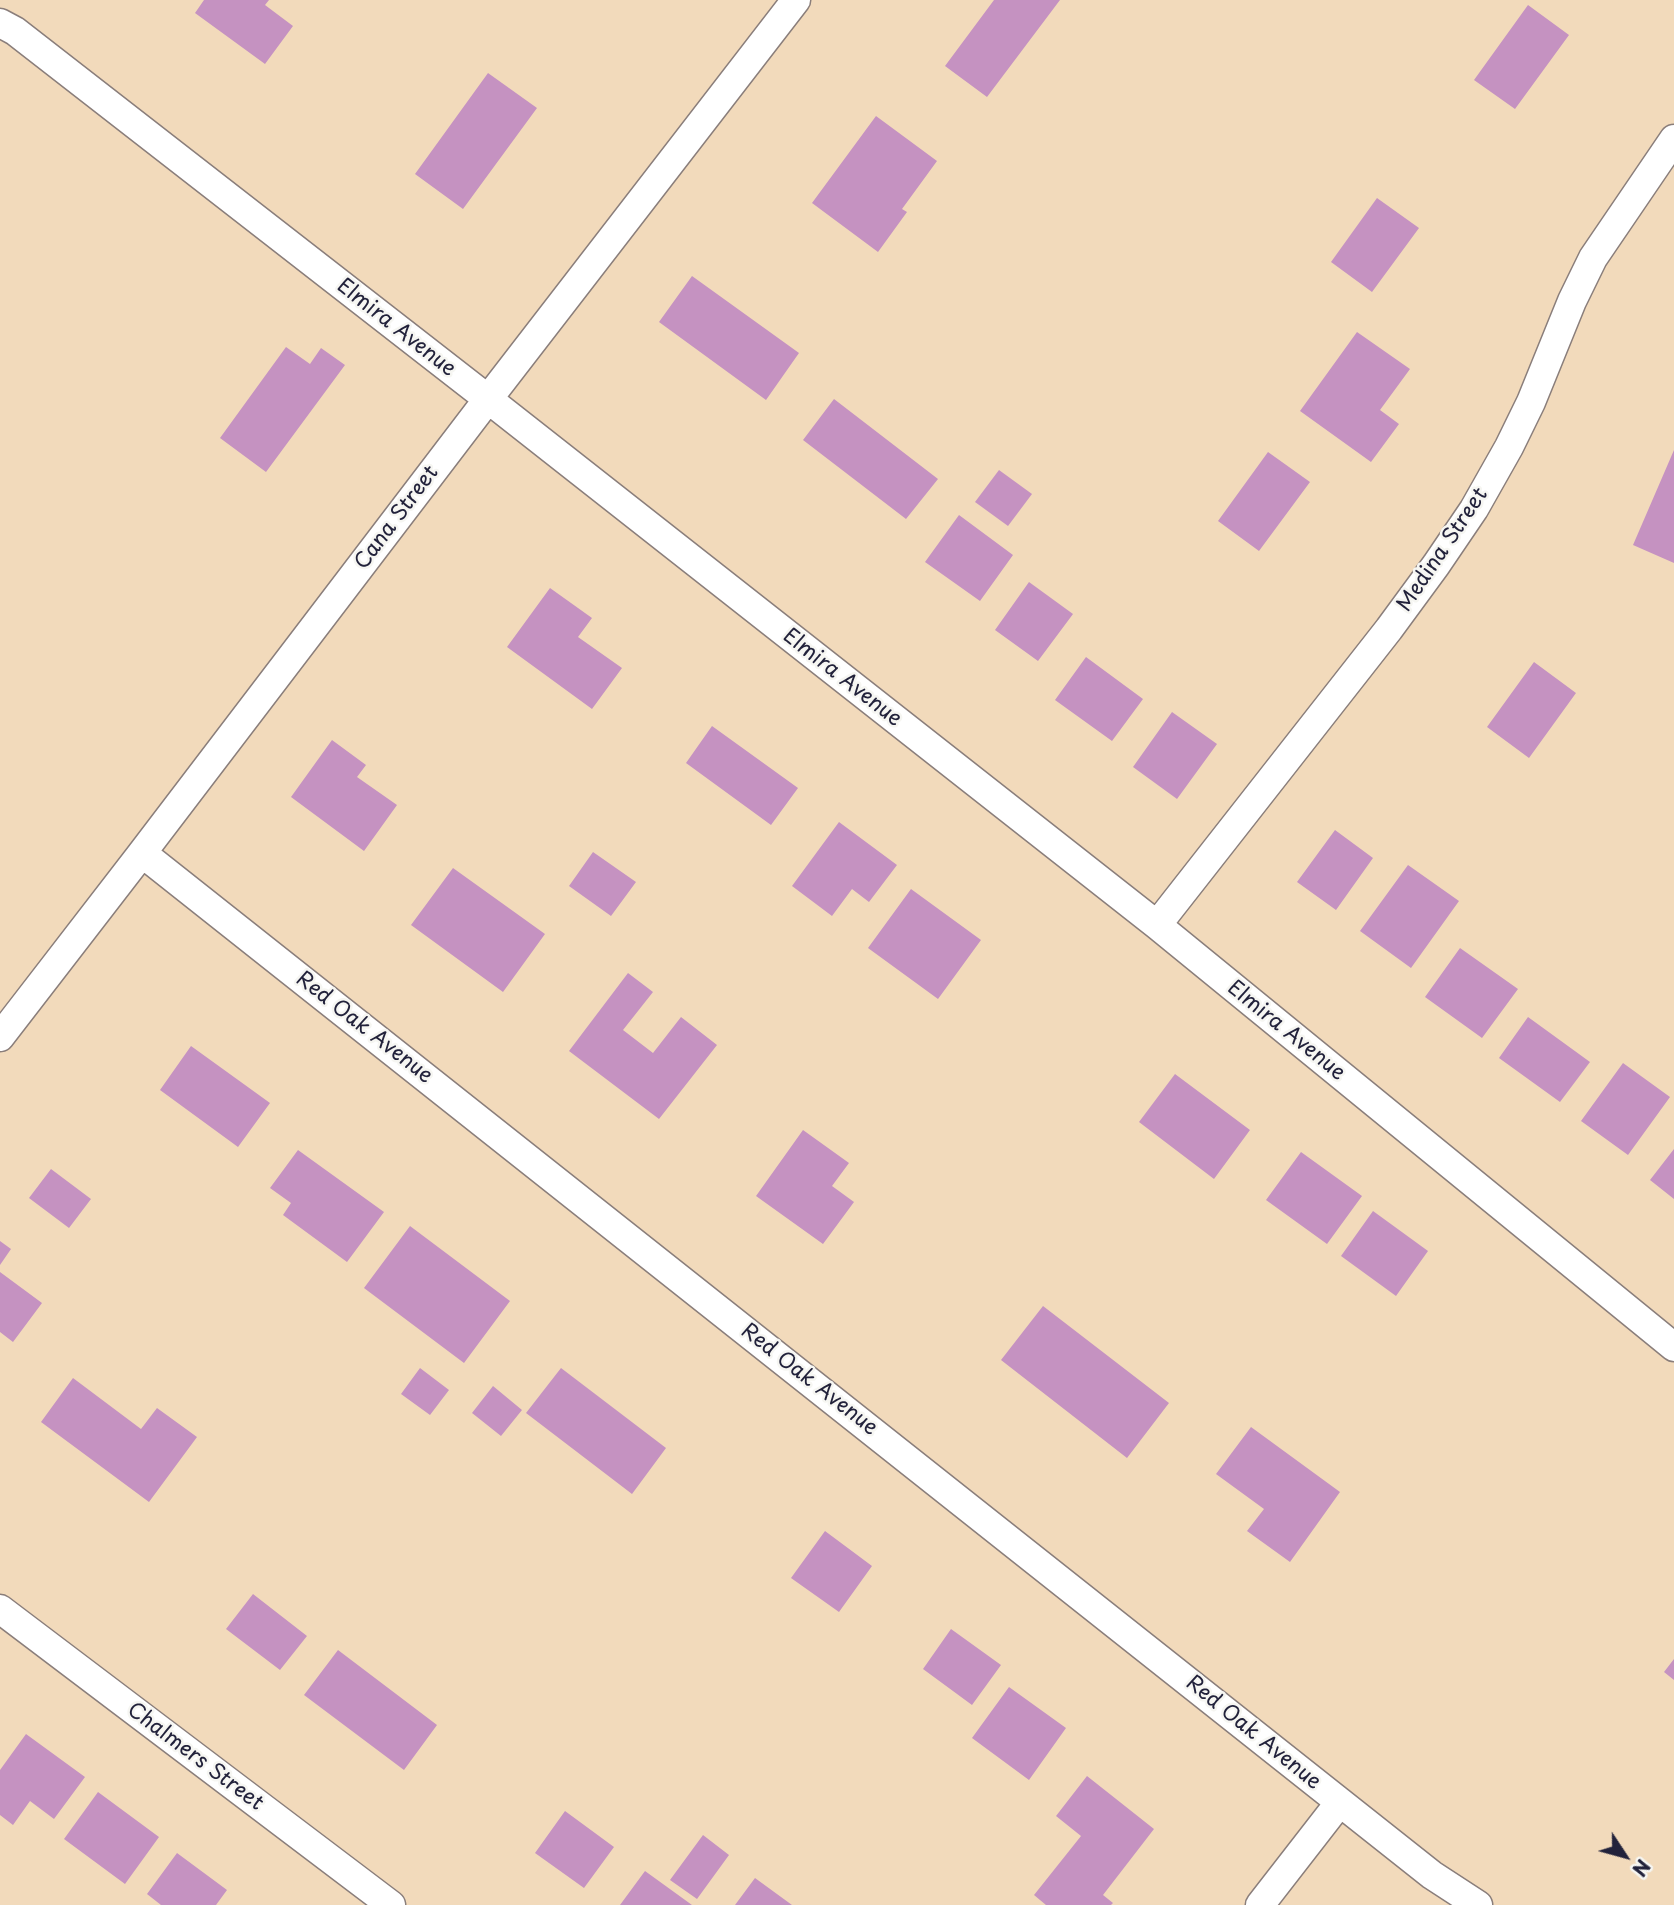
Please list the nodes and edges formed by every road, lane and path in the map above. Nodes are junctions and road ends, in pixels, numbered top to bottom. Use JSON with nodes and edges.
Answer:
{"nodes":[{"id":1,"x":796,"y":0,"type":"edge"},
{"id":2,"x":0,"y":23,"type":"edge"},
{"id":3,"x":1674,"y":139,"type":"edge"},
{"id":4,"x":488,"y":399,"type":"junction"},
{"id":5,"x":142,"y":853,"type":"junction"},
{"id":6,"x":1157,"y":925,"type":"junction"},
{"id":7,"x":0,"y":1037,"type":"edge"},
{"id":8,"x":1674,"y":1347,"type":"edge"},
{"id":9,"x":0,"y":1609,"type":"edge"},
{"id":10,"x":1340,"y":1802,"type":"junction"},
{"id":11,"x":391,"y":1905,"type":"edge"},
{"id":12,"x":1260,"y":1905,"type":"edge"},
{"id":13,"x":1478,"y":1905,"type":"edge"}],
"edges":[{"from":1,"to":4,"type":"street","name":"Cana Street"},
{"from":2,"to":4,"type":"street","name":"Elmira Avenue"},
{"from":3,"to":6,"type":"street","name":"Medina Street"},
{"from":4,"to":5,"type":"street","name":"Cana Street"},
{"from":4,"to":6,"type":"street","name":"Elmira Avenue"},
{"from":5,"to":7,"type":"street","name":"Cana Street"},
{"from":5,"to":10,"type":"street","name":"Red Oak Avenue"},
{"from":6,"to":8,"type":"street","name":"Elmira Avenue"},
{"from":9,"to":11,"type":"street","name":"Chalmers Street"},
{"from":10,"to":12,"type":"street"},
{"from":10,"to":13,"type":"street","name":"Red Oak Avenue"}]}
